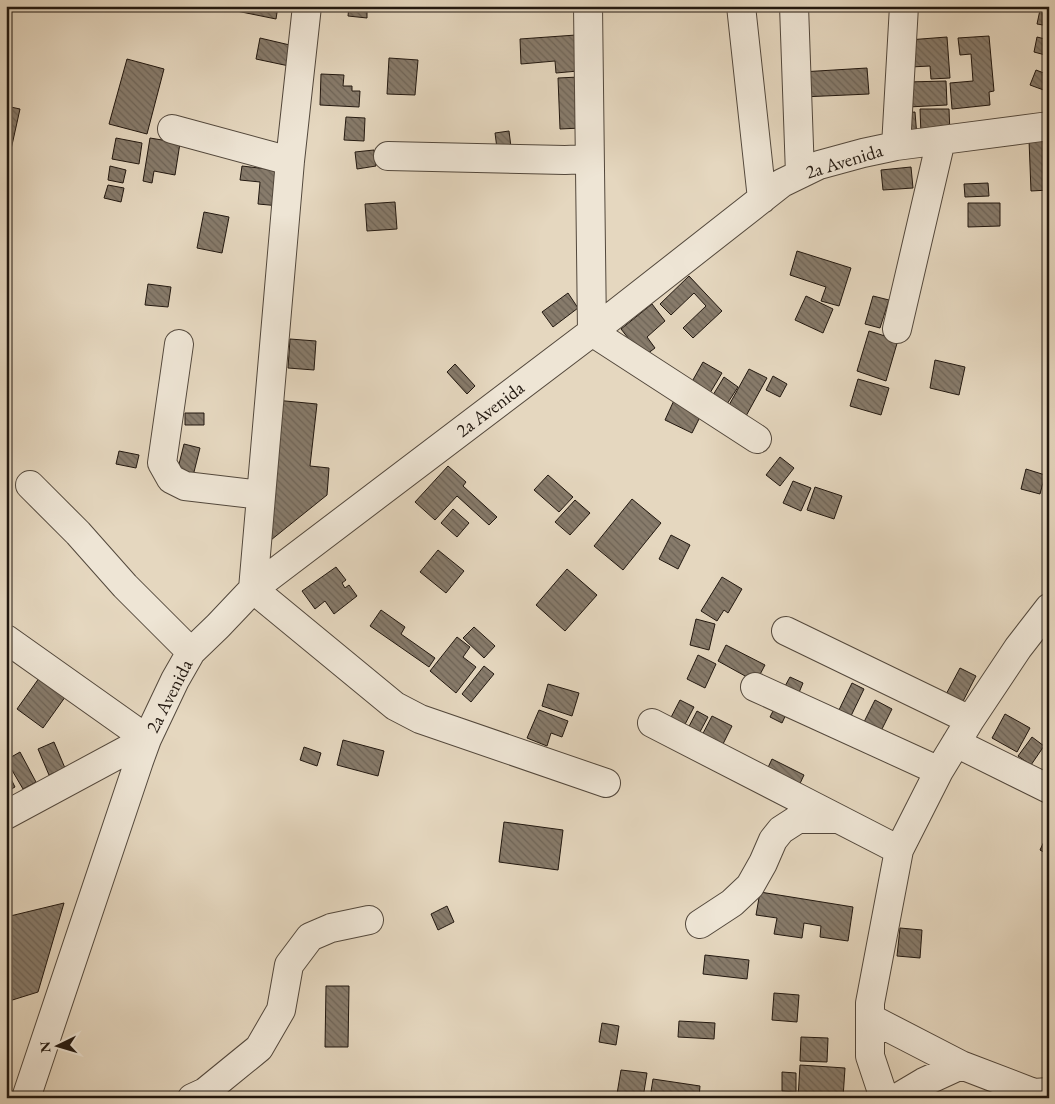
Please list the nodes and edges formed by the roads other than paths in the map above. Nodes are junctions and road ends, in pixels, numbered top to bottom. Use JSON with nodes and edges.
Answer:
{"nodes":[{"id":1,"x":306,"y":6,"type":"edge"},
{"id":2,"x":588,"y":6,"type":"edge"},
{"id":3,"x":742,"y":6,"type":"edge"},
{"id":4,"x":794,"y":6,"type":"edge"},
{"id":5,"x":904,"y":6,"type":"edge"},
{"id":6,"x":1049,"y":126,"type":"edge"},
{"id":7,"x":172,"y":129,"type":"dead end"},
{"id":8,"x":941,"y":140,"type":"junction"},
{"id":9,"x":896,"y":146,"type":"junction"},
{"id":10,"x":388,"y":156,"type":"dead end"},
{"id":11,"x":589,"y":159,"type":"junction"},
{"id":12,"x":290,"y":161,"type":"junction"},
{"id":13,"x":800,"y":174,"type":"junction"},
{"id":14,"x":762,"y":199,"type":"junction"},
{"id":15,"x":897,"y":328,"type":"dead end"},
{"id":16,"x":592,"y":332,"type":"junction"},
{"id":17,"x":179,"y":344,"type":"dead end"},
{"id":18,"x":757,"y":439,"type":"dead end"},
{"id":19,"x":30,"y":485,"type":"dead end"},
{"id":20,"x":261,"y":496,"type":"junction"},
{"id":21,"x":253,"y":589,"type":"junction"},
{"id":22,"x":1049,"y":608,"type":"edge"},
{"id":23,"x":786,"y":631,"type":"dead end"},
{"id":24,"x":6,"y":640,"type":"edge"},
{"id":25,"x":191,"y":652,"type":"junction"},
{"id":26,"x":755,"y":687,"type":"dead end"},
{"id":27,"x":970,"y":720,"type":"junction"},
{"id":28,"x":652,"y":723,"type":"dead end"},
{"id":29,"x":148,"y":739,"type":"junction"},
{"id":30,"x":956,"y":743,"type":"junction"},
{"id":31,"x":939,"y":771,"type":"junction"},
{"id":32,"x":606,"y":784,"type":"dead end"},
{"id":33,"x":1049,"y":789,"type":"edge"},
{"id":34,"x":6,"y":815,"type":"edge"},
{"id":35,"x":838,"y":818,"type":"junction"},
{"id":36,"x":899,"y":850,"type":"junction"},
{"id":37,"x":369,"y":920,"type":"dead end"},
{"id":38,"x":700,"y":924,"type":"dead end"},
{"id":39,"x":870,"y":1018,"type":"junction"},
{"id":40,"x":961,"y":1065,"type":"junction"},
{"id":41,"x":1049,"y":1092,"type":"edge"},
{"id":42,"x":26,"y":1098,"type":"edge"},
{"id":43,"x":192,"y":1098,"type":"edge"},
{"id":44,"x":884,"y":1098,"type":"edge"},
{"id":45,"x":897,"y":1098,"type":"edge"}],
"edges":[{"from":1,"to":12,"type":"street"},
{"from":2,"to":11,"type":"street"},
{"from":3,"to":14,"type":"street"},
{"from":4,"to":13,"type":"street"},
{"from":5,"to":9,"type":"street"},
{"from":6,"to":8,"type":"street","name":"2a Avenida"},
{"from":7,"to":12,"type":"street"},
{"from":8,"to":9,"type":"street","name":"2a Avenida"},
{"from":8,"to":15,"type":"street"},
{"from":9,"to":13,"type":"street","name":"2a Avenida"},
{"from":10,"to":11,"type":"street"},
{"from":11,"to":16,"type":"street"},
{"from":12,"to":20,"type":"street"},
{"from":13,"to":14,"type":"street","name":"2a Avenida"},
{"from":14,"to":16,"type":"street","name":"2a Avenida"},
{"from":16,"to":18,"type":"street"},
{"from":16,"to":21,"type":"street","name":"2a Avenida"},
{"from":17,"to":20,"type":"street"},
{"from":19,"to":25,"type":"street"},
{"from":20,"to":21,"type":"street"},
{"from":21,"to":25,"type":"street","name":"2a Avenida"},
{"from":21,"to":32,"type":"street"},
{"from":22,"to":27,"type":"street"},
{"from":23,"to":27,"type":"street"},
{"from":24,"to":29,"type":"street"},
{"from":25,"to":29,"type":"street","name":"2a Avenida"},
{"from":26,"to":31,"type":"street"},
{"from":27,"to":30,"type":"street"},
{"from":28,"to":35,"type":"street"},
{"from":29,"to":34,"type":"street","name":"2a Avenida"},
{"from":29,"to":42,"type":"street"},
{"from":30,"to":31,"type":"street"},
{"from":30,"to":33,"type":"street"},
{"from":31,"to":36,"type":"street"},
{"from":35,"to":36,"type":"street"},
{"from":35,"to":38,"type":"street"},
{"from":36,"to":39,"type":"street"},
{"from":37,"to":43,"type":"street"},
{"from":39,"to":40,"type":"street"},
{"from":39,"to":44,"type":"street"},
{"from":40,"to":41,"type":"street"},
{"from":40,"to":45,"type":"street"}]}
